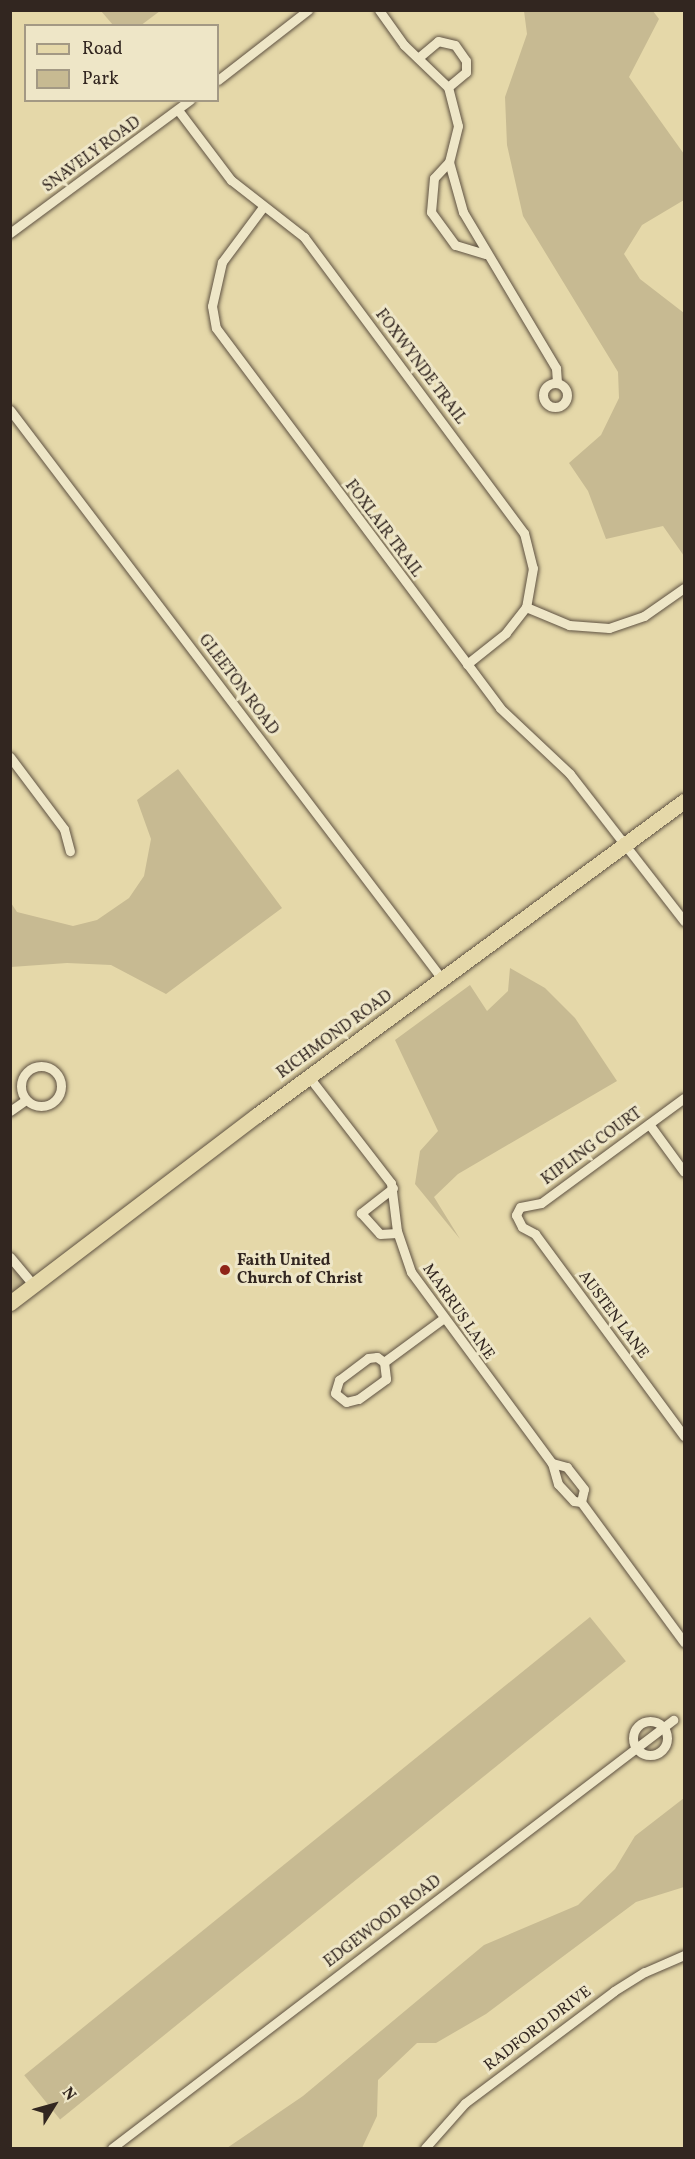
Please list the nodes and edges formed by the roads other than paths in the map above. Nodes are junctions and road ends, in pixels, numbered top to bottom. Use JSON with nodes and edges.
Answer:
{"nodes":[{"id":1,"x":308,"y":10,"type":"edge"},
{"id":2,"x":379,"y":10,"type":"edge"},
{"id":3,"x":418,"y":58,"type":"junction"},
{"id":4,"x":219,"y":79,"type":"edge"},
{"id":5,"x":448,"y":87,"type":"junction"},
{"id":6,"x":188,"y":102,"type":"edge"},
{"id":7,"x":178,"y":110,"type":"junction"},
{"id":8,"x":449,"y":162,"type":"junction"},
{"id":9,"x":263,"y":207,"type":"junction"},
{"id":10,"x":10,"y":233,"type":"edge"},
{"id":11,"x":485,"y":254,"type":"junction"},
{"id":12,"x":557,"y":382,"type":"dead end"},
{"id":13,"x":10,"y":410,"type":"edge"},
{"id":14,"x":684,"y":588,"type":"edge"},
{"id":15,"x":526,"y":607,"type":"junction"},
{"id":16,"x":466,"y":664,"type":"junction"},
{"id":17,"x":10,"y":758,"type":"edge"},
{"id":18,"x":684,"y":801,"type":"edge"},
{"id":19,"x":624,"y":845,"type":"junction"},
{"id":20,"x":70,"y":851,"type":"dead end"},
{"id":21,"x":684,"y":921,"type":"edge"},
{"id":22,"x":442,"y":979,"type":"junction"},
{"id":23,"x":309,"y":1077,"type":"junction"},
{"id":24,"x":684,"y":1098,"type":"edge"},
{"id":25,"x":26,"y":1100,"type":"junction"},
{"id":26,"x":10,"y":1111,"type":"edge"},
{"id":27,"x":649,"y":1124,"type":"junction"},
{"id":28,"x":684,"y":1172,"type":"edge"},
{"id":29,"x":393,"y":1188,"type":"junction"},
{"id":30,"x":516,"y":1215,"type":"joint"},
{"id":31,"x":397,"y":1233,"type":"junction"},
{"id":32,"x":10,"y":1257,"type":"edge"},
{"id":33,"x":34,"y":1286,"type":"junction"},
{"id":34,"x":10,"y":1303,"type":"edge"},
{"id":35,"x":444,"y":1318,"type":"junction"},
{"id":36,"x":384,"y":1362,"type":"junction"},
{"id":37,"x":684,"y":1436,"type":"edge"},
{"id":38,"x":552,"y":1463,"type":"junction"},
{"id":39,"x":581,"y":1502,"type":"junction"},
{"id":40,"x":684,"y":1642,"type":"edge"},
{"id":41,"x":673,"y":1720,"type":"dead end"},
{"id":42,"x":663,"y":1727,"type":"junction"},
{"id":43,"x":636,"y":1748,"type":"junction"},
{"id":44,"x":684,"y":1955,"type":"edge"},
{"id":45,"x":112,"y":2148,"type":"edge"},
{"id":46,"x":425,"y":2148,"type":"edge"}],
"edges":[{"from":1,"to":4,"type":"street"},
{"from":2,"to":3,"type":"street"},
{"from":3,"to":5,"type":"street"},
{"from":3,"to":5,"type":"street"},
{"from":5,"to":8,"type":"street"},
{"from":6,"to":7,"type":"street","name":"SNAVELY ROAD"},
{"from":7,"to":9,"type":"street","name":"FOXWYNDE TRAIL"},
{"from":7,"to":10,"type":"street","name":"SNAVELY ROAD"},
{"from":8,"to":11,"type":"street"},
{"from":8,"to":11,"type":"street"},
{"from":9,"to":15,"type":"street","name":"FOXWYNDE TRAIL"},
{"from":9,"to":16,"type":"street","name":"FOXLAIR TRAIL"},
{"from":11,"to":12,"type":"street"},
{"from":13,"to":22,"type":"street","name":"GLEETON ROAD"},
{"from":14,"to":15,"type":"street"},
{"from":15,"to":16,"type":"street","name":"FOXWYNDE TRAIL"},
{"from":16,"to":19,"type":"street","name":"FOXLAIR TRAIL"},
{"from":17,"to":20,"type":"street"},
{"from":18,"to":19,"type":"main road","name":"RICHMOND ROAD"},
{"from":19,"to":21,"type":"street","name":"FOXLAIR TRAIL"},
{"from":19,"to":22,"type":"main road","name":"RICHMOND ROAD"},
{"from":22,"to":23,"type":"main road","name":"RICHMOND ROAD"},
{"from":23,"to":29,"type":"street","name":"MARRUS LANE"},
{"from":23,"to":33,"type":"main road","name":"RICHMOND ROAD"},
{"from":24,"to":27,"type":"street","name":"KIPLING COURT"},
{"from":25,"to":25,"type":"street"},
{"from":25,"to":26,"type":"street"},
{"from":27,"to":28,"type":"street"},
{"from":27,"to":30,"type":"street","name":"KIPLING COURT"},
{"from":29,"to":31,"type":"street","name":"MARRUS LANE"},
{"from":29,"to":31,"type":"street"},
{"from":30,"to":37,"type":"street","name":"AUSTEN LANE"},
{"from":31,"to":35,"type":"street","name":"MARRUS LANE"},
{"from":32,"to":33,"type":"street"},
{"from":33,"to":34,"type":"main road","name":"RICHMOND ROAD"},
{"from":35,"to":36,"type":"street"},
{"from":35,"to":38,"type":"street","name":"MARRUS LANE"},
{"from":36,"to":36,"type":"street"},
{"from":38,"to":39,"type":"street","name":"MARRUS LANE"},
{"from":38,"to":39,"type":"street","name":"MARRUS LANE"},
{"from":39,"to":40,"type":"street"},
{"from":41,"to":42,"type":"street","name":"EDGEWOOD ROAD"},
{"from":42,"to":43,"type":"street","name":"EDGEWOOD ROAD"},
{"from":42,"to":43,"type":"street"},
{"from":42,"to":43,"type":"street"},
{"from":43,"to":45,"type":"street","name":"EDGEWOOD ROAD"},
{"from":44,"to":46,"type":"street","name":"RADFORD DRIVE"}]}
